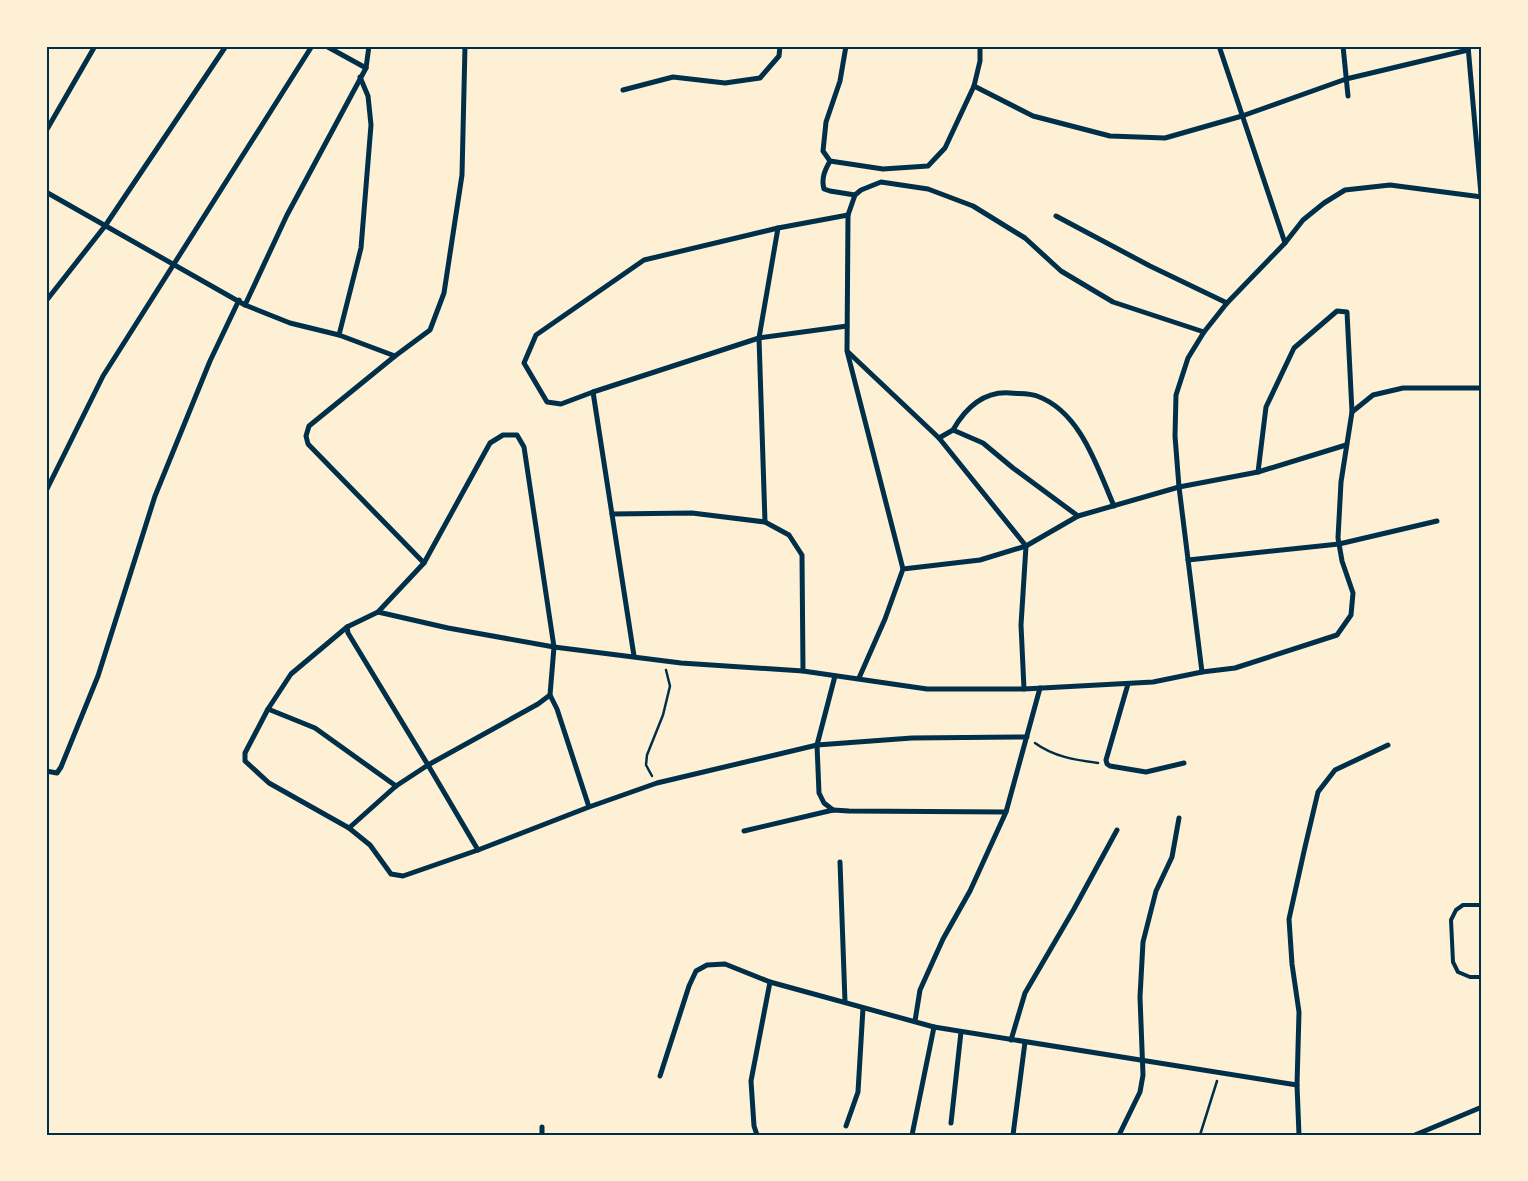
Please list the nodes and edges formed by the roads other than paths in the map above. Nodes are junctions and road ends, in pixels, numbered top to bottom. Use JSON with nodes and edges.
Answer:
{"nodes":[{"id":1,"x":95,"y":46,"type":"edge"},
{"id":2,"x":226,"y":46,"type":"edge"},
{"id":3,"x":312,"y":46,"type":"edge"},
{"id":4,"x":326,"y":46,"type":"edge"},
{"id":5,"x":369,"y":46,"type":"edge"},
{"id":6,"x":465,"y":46,"type":"edge"},
{"id":7,"x":780,"y":46,"type":"edge"},
{"id":8,"x":846,"y":46,"type":"edge"},
{"id":9,"x":980,"y":46,"type":"edge"},
{"id":10,"x":1219,"y":46,"type":"edge"},
{"id":11,"x":1343,"y":46,"type":"edge"},
{"id":12,"x":1468,"y":48,"type":"edge"},
{"id":13,"x":366,"y":68,"type":"junction"},
{"id":14,"x":360,"y":77,"type":"junction"},
{"id":15,"x":1346,"y":79,"type":"junction"},
{"id":16,"x":974,"y":86,"type":"junction"},
{"id":17,"x":623,"y":90,"type":"dead end"},
{"id":18,"x":1348,"y":96,"type":"dead end"},
{"id":19,"x":1242,"y":116,"type":"junction"},
{"id":20,"x":46,"y":131,"type":"edge"},
{"id":21,"x":830,"y":161,"type":"junction"},
{"id":22,"x":46,"y":192,"type":"edge"},
{"id":23,"x":855,"y":195,"type":"junction"},
{"id":24,"x":1482,"y":197,"type":"edge"},
{"id":25,"x":1482,"y":206,"type":"edge"},
{"id":26,"x":848,"y":215,"type":"junction"},
{"id":27,"x":1056,"y":216,"type":"dead end"},
{"id":28,"x":105,"y":226,"type":"junction"},
{"id":29,"x":778,"y":228,"type":"junction"},
{"id":30,"x":1285,"y":243,"type":"junction"},
{"id":31,"x":173,"y":264,"type":"junction"},
{"id":32,"x":239,"y":300,"type":"junction"},
{"id":33,"x":46,"y":301,"type":"edge"},
{"id":34,"x":1227,"y":303,"type":"junction"},
{"id":35,"x":245,"y":304,"type":"junction"},
{"id":36,"x":847,"y":326,"type":"junction"},
{"id":37,"x":1204,"y":332,"type":"junction"},
{"id":38,"x":339,"y":335,"type":"junction"},
{"id":39,"x":759,"y":338,"type":"junction"},
{"id":40,"x":847,"y":351,"type":"junction"},
{"id":41,"x":395,"y":356,"type":"junction"},
{"id":42,"x":1482,"y":388,"type":"edge"},
{"id":43,"x":593,"y":392,"type":"junction"},
{"id":44,"x":1352,"y":412,"type":"junction"},
{"id":45,"x":953,"y":430,"type":"junction"},
{"id":46,"x":939,"y":438,"type":"junction"},
{"id":47,"x":1346,"y":445,"type":"junction"},
{"id":48,"x":1258,"y":472,"type":"junction"},
{"id":49,"x":1179,"y":487,"type":"junction"},
{"id":50,"x":46,"y":491,"type":"edge"},
{"id":51,"x":1114,"y":506,"type":"junction"},
{"id":52,"x":612,"y":514,"type":"junction"},
{"id":53,"x":1078,"y":516,"type":"junction"},
{"id":54,"x":1437,"y":521,"type":"dead end"},
{"id":55,"x":765,"y":522,"type":"junction"},
{"id":56,"x":1339,"y":544,"type":"junction"},
{"id":57,"x":1026,"y":546,"type":"junction"},
{"id":58,"x":1188,"y":560,"type":"junction"},
{"id":59,"x":424,"y":563,"type":"junction"},
{"id":60,"x":903,"y":569,"type":"junction"},
{"id":61,"x":378,"y":612,"type":"junction"},
{"id":62,"x":347,"y":627,"type":"junction"},
{"id":63,"x":554,"y":647,"type":"junction"},
{"id":64,"x":634,"y":656,"type":"junction"},
{"id":65,"x":803,"y":671,"type":"junction"},
{"id":66,"x":1202,"y":672,"type":"junction"},
{"id":67,"x":835,"y":676,"type":"junction"},
{"id":68,"x":860,"y":678,"type":"junction"},
{"id":69,"x":1128,"y":684,"type":"junction"},
{"id":70,"x":1040,"y":688,"type":"junction"},
{"id":71,"x":1024,"y":689,"type":"junction"},
{"id":72,"x":550,"y":695,"type":"junction"},
{"id":73,"x":268,"y":709,"type":"junction"},
{"id":74,"x":1027,"y":737,"type":"junction"},
{"id":75,"x":817,"y":745,"type":"junction"},
{"id":76,"x":1388,"y":745,"type":"dead end"},
{"id":77,"x":1184,"y":763,"type":"dead end"},
{"id":78,"x":428,"y":765,"type":"junction"},
{"id":79,"x":46,"y":770,"type":"edge"},
{"id":80,"x":396,"y":786,"type":"junction"},
{"id":81,"x":588,"y":807,"type":"junction"},
{"id":82,"x":833,"y":810,"type":"junction"},
{"id":83,"x":1006,"y":812,"type":"junction"},
{"id":84,"x":1179,"y":818,"type":"dead end"},
{"id":85,"x":349,"y":828,"type":"junction"},
{"id":86,"x":1117,"y":830,"type":"dead end"},
{"id":87,"x":744,"y":831,"type":"dead end"},
{"id":88,"x":478,"y":850,"type":"junction"},
{"id":89,"x":840,"y":862,"type":"dead end"},
{"id":90,"x":1482,"y":905,"type":"edge"},
{"id":91,"x":1482,"y":977,"type":"edge"},
{"id":92,"x":770,"y":982,"type":"junction"},
{"id":93,"x":845,"y":1002,"type":"junction"},
{"id":94,"x":863,"y":1008,"type":"junction"},
{"id":95,"x":915,"y":1021,"type":"junction"},
{"id":96,"x":934,"y":1027,"type":"junction"},
{"id":97,"x":961,"y":1032,"type":"junction"},
{"id":98,"x":1011,"y":1040,"type":"junction"},
{"id":99,"x":1025,"y":1042,"type":"junction"},
{"id":100,"x":1143,"y":1061,"type":"junction"},
{"id":101,"x":660,"y":1076,"type":"dead end"},
{"id":102,"x":1297,"y":1085,"type":"junction"},
{"id":103,"x":1482,"y":1107,"type":"edge"},
{"id":104,"x":951,"y":1123,"type":"dead end"},
{"id":105,"x":846,"y":1126,"type":"dead end"},
{"id":106,"x":542,"y":1127,"type":"dead end"},
{"id":107,"x":542,"y":1135,"type":"edge"},
{"id":108,"x":757,"y":1135,"type":"edge"},
{"id":109,"x":912,"y":1135,"type":"edge"},
{"id":110,"x":1013,"y":1135,"type":"edge"},
{"id":111,"x":1119,"y":1135,"type":"edge"},
{"id":112,"x":1299,"y":1135,"type":"edge"},
{"id":113,"x":1415,"y":1135,"type":"edge"}],
"edges":[{"from":1,"to":20,"type":"street"},
{"from":2,"to":28,"type":"street"},
{"from":3,"to":31,"type":"street"},
{"from":4,"to":13,"type":"street"},
{"from":5,"to":13,"type":"street"},
{"from":6,"to":41,"type":"street"},
{"from":7,"to":17,"type":"street"},
{"from":8,"to":21,"type":"street"},
{"from":9,"to":16,"type":"street"},
{"from":10,"to":19,"type":"street"},
{"from":11,"to":15,"type":"street"},
{"from":12,"to":15,"type":"street"},
{"from":12,"to":24,"type":"street"},
{"from":13,"to":14,"type":"street"},
{"from":14,"to":35,"type":"street"},
{"from":14,"to":38,"type":"street"},
{"from":15,"to":18,"type":"street"},
{"from":15,"to":19,"type":"street"},
{"from":16,"to":19,"type":"street"},
{"from":16,"to":21,"type":"street"},
{"from":19,"to":30,"type":"street"},
{"from":21,"to":23,"type":"street"},
{"from":22,"to":28,"type":"street"},
{"from":23,"to":26,"type":"street"},
{"from":23,"to":37,"type":"street"},
{"from":24,"to":25,"type":"street"},
{"from":24,"to":30,"type":"street"},
{"from":26,"to":29,"type":"street"},
{"from":26,"to":36,"type":"street"},
{"from":27,"to":34,"type":"street"},
{"from":28,"to":31,"type":"street"},
{"from":28,"to":33,"type":"street"},
{"from":29,"to":39,"type":"street"},
{"from":29,"to":43,"type":"street"},
{"from":30,"to":34,"type":"street"},
{"from":31,"to":32,"type":"street"},
{"from":31,"to":50,"type":"street"},
{"from":32,"to":35,"type":"street"},
{"from":32,"to":79,"type":"street"},
{"from":34,"to":37,"type":"street"},
{"from":35,"to":38,"type":"street"},
{"from":36,"to":39,"type":"street"},
{"from":36,"to":40,"type":"street"},
{"from":37,"to":49,"type":"street"},
{"from":38,"to":41,"type":"street"},
{"from":39,"to":43,"type":"street"},
{"from":39,"to":55,"type":"street"},
{"from":40,"to":46,"type":"street"},
{"from":40,"to":60,"type":"street"},
{"from":41,"to":59,"type":"street"},
{"from":42,"to":44,"type":"street"},
{"from":43,"to":52,"type":"street"},
{"from":44,"to":47,"type":"street"},
{"from":44,"to":48,"type":"street"},
{"from":45,"to":46,"type":"street"},
{"from":45,"to":51,"type":"street"},
{"from":45,"to":53,"type":"street"},
{"from":46,"to":57,"type":"street"},
{"from":47,"to":48,"type":"street"},
{"from":47,"to":56,"type":"street"},
{"from":48,"to":49,"type":"street"},
{"from":49,"to":51,"type":"street"},
{"from":49,"to":58,"type":"street"},
{"from":51,"to":53,"type":"street"},
{"from":52,"to":55,"type":"street"},
{"from":52,"to":64,"type":"street"},
{"from":53,"to":57,"type":"street"},
{"from":54,"to":56,"type":"street"},
{"from":55,"to":65,"type":"street"},
{"from":56,"to":58,"type":"street"},
{"from":56,"to":66,"type":"street"},
{"from":57,"to":60,"type":"street"},
{"from":57,"to":71,"type":"street"},
{"from":58,"to":66,"type":"street"},
{"from":59,"to":61,"type":"street"},
{"from":59,"to":63,"type":"street"},
{"from":60,"to":68,"type":"street"},
{"from":61,"to":62,"type":"street"},
{"from":61,"to":63,"type":"street"},
{"from":62,"to":73,"type":"street"},
{"from":62,"to":78,"type":"street"},
{"from":63,"to":64,"type":"street"},
{"from":63,"to":72,"type":"street"},
{"from":64,"to":65,"type":"street"},
{"from":65,"to":67,"type":"street"},
{"from":66,"to":69,"type":"street"},
{"from":67,"to":68,"type":"street"},
{"from":67,"to":75,"type":"street"},
{"from":68,"to":71,"type":"street"},
{"from":69,"to":70,"type":"street"},
{"from":69,"to":77,"type":"street"},
{"from":70,"to":71,"type":"street"},
{"from":70,"to":74,"type":"street"},
{"from":72,"to":78,"type":"street"},
{"from":72,"to":81,"type":"street"},
{"from":73,"to":80,"type":"street"},
{"from":73,"to":85,"type":"street"},
{"from":74,"to":75,"type":"street"},
{"from":74,"to":83,"type":"street"},
{"from":75,"to":81,"type":"street"},
{"from":75,"to":82,"type":"street"},
{"from":76,"to":102,"type":"street"},
{"from":78,"to":80,"type":"street"},
{"from":78,"to":88,"type":"street"},
{"from":80,"to":85,"type":"street"},
{"from":81,"to":88,"type":"street"},
{"from":82,"to":83,"type":"street"},
{"from":82,"to":87,"type":"street"},
{"from":83,"to":95,"type":"street"},
{"from":84,"to":100,"type":"street"},
{"from":85,"to":88,"type":"street"},
{"from":86,"to":98,"type":"street"},
{"from":89,"to":93,"type":"street"},
{"from":90,"to":91,"type":"lane"},
{"from":92,"to":93,"type":"street"},
{"from":92,"to":101,"type":"street"},
{"from":92,"to":108,"type":"street"},
{"from":93,"to":94,"type":"street"},
{"from":94,"to":95,"type":"street"},
{"from":94,"to":105,"type":"street"},
{"from":95,"to":96,"type":"street"},
{"from":96,"to":97,"type":"street"},
{"from":96,"to":109,"type":"street"},
{"from":97,"to":98,"type":"street"},
{"from":97,"to":104,"type":"street"},
{"from":98,"to":99,"type":"street"},
{"from":99,"to":100,"type":"street"},
{"from":99,"to":110,"type":"street"},
{"from":100,"to":102,"type":"street"},
{"from":100,"to":111,"type":"street"},
{"from":102,"to":112,"type":"street"},
{"from":103,"to":113,"type":"street"},
{"from":106,"to":107,"type":"street"}]}
